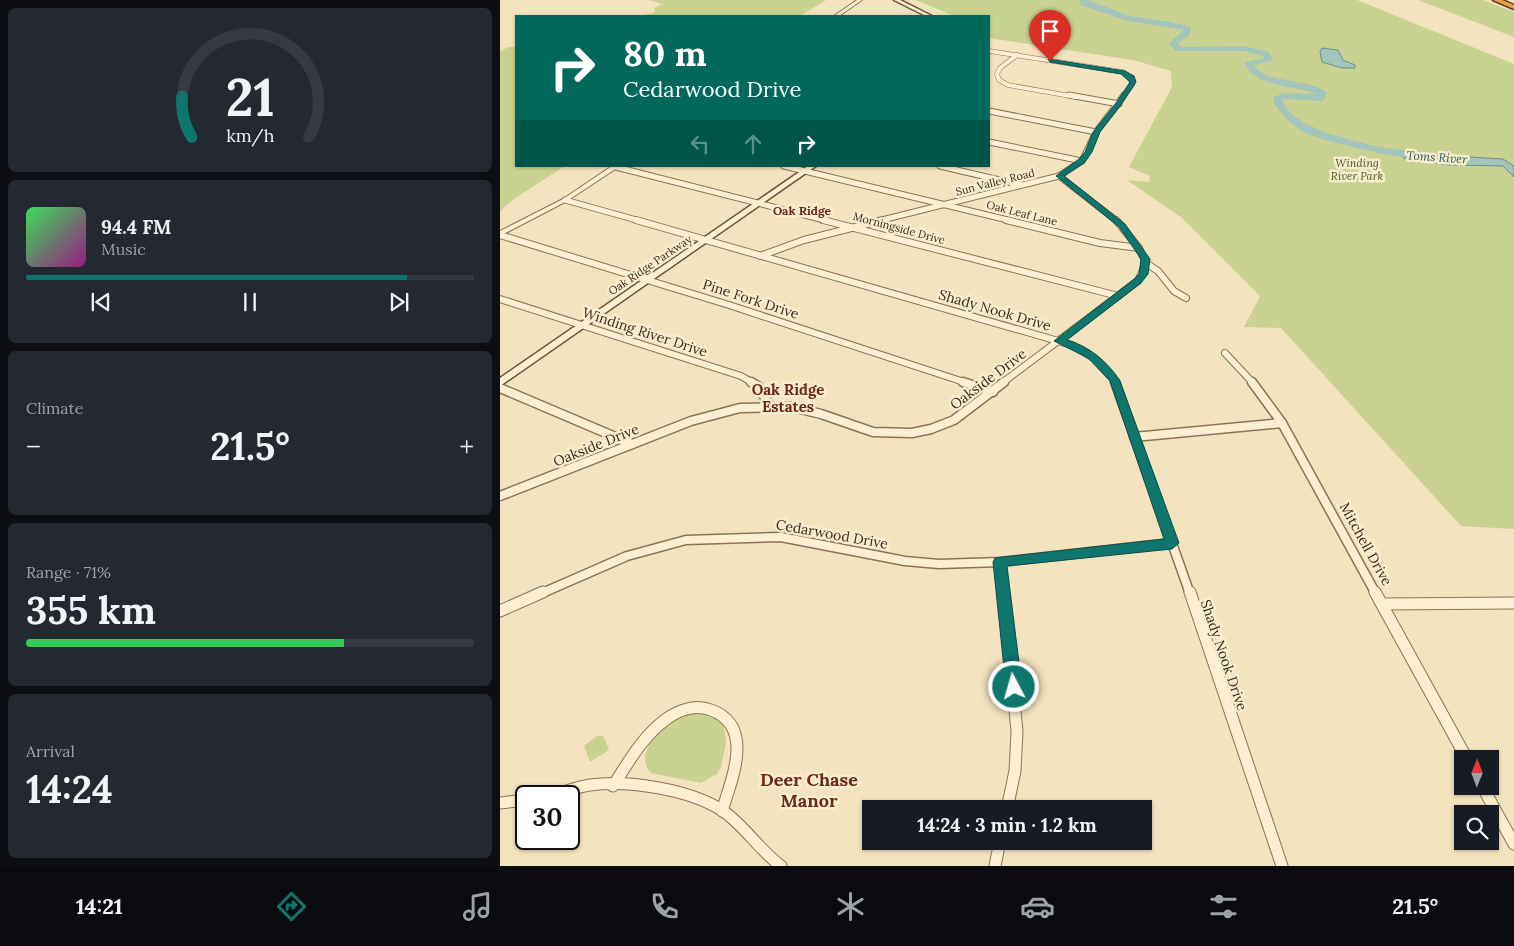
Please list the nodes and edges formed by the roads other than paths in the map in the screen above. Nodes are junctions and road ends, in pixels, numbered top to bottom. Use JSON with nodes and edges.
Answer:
{"nodes":[{"id":1,"x":860,"y":0,"type":"edge"},
{"id":2,"x":896,"y":0,"type":"edge"},
{"id":3,"x":1496,"y":0,"type":"edge"},
{"id":4,"x":1514,"y":7,"type":"edge"},
{"id":5,"x":838,"y":15,"type":"edge"},
{"id":6,"x":927,"y":15,"type":"edge"},
{"id":7,"x":990,"y":51,"type":"edge"},
{"id":8,"x":1017,"y":56,"type":"junction"},
{"id":9,"x":1119,"y":104,"type":"junction"},
{"id":10,"x":990,"y":111,"type":"edge"},
{"id":11,"x":1096,"y":132,"type":"junction"},
{"id":12,"x":990,"y":142,"type":"edge"},
{"id":13,"x":1082,"y":161,"type":"junction"},
{"id":14,"x":617,"y":167,"type":"edge"},
{"id":15,"x":793,"y":167,"type":"edge"},
{"id":16,"x":944,"y":167,"type":"edge"},
{"id":17,"x":810,"y":169,"type":"edge"},
{"id":18,"x":1060,"y":176,"type":"junction"},
{"id":19,"x":1024,"y":185,"type":"junction"},
{"id":20,"x":565,"y":200,"type":"junction"},
{"id":21,"x":761,"y":204,"type":"junction"},
{"id":22,"x":947,"y":204,"type":"junction"},
{"id":23,"x":856,"y":227,"type":"junction"},
{"id":24,"x":500,"y":234,"type":"edge"},
{"id":25,"x":706,"y":241,"type":"junction"},
{"id":26,"x":1139,"y":248,"type":"junction"},
{"id":27,"x":760,"y":256,"type":"junction"},
{"id":28,"x":1146,"y":264,"type":"junction"},
{"id":29,"x":648,"y":280,"type":"junction"},
{"id":30,"x":1118,"y":296,"type":"junction"},
{"id":31,"x":1186,"y":298,"type":"dead end"},
{"id":32,"x":500,"y":299,"type":"edge"},
{"id":33,"x":583,"y":325,"type":"junction"},
{"id":34,"x":1059,"y":341,"type":"junction"},
{"id":35,"x":1225,"y":354,"type":"dead end"},
{"id":36,"x":500,"y":383,"type":"edge"},
{"id":37,"x":500,"y":388,"type":"edge"},
{"id":38,"x":993,"y":392,"type":"junction"},
{"id":39,"x":770,"y":407,"type":"junction"},
{"id":40,"x":1282,"y":423,"type":"junction"},
{"id":41,"x":1134,"y":437,"type":"junction"},
{"id":42,"x":632,"y":444,"type":"junction"},
{"id":43,"x":500,"y":496,"type":"edge"},
{"id":44,"x":1172,"y":543,"type":"junction"},
{"id":45,"x":1000,"y":562,"type":"junction"},
{"id":46,"x":1382,"y":604,"type":"junction"},
{"id":47,"x":1514,"y":604,"type":"edge"},
{"id":48,"x":500,"y":611,"type":"edge"},
{"id":49,"x":1462,"y":750,"type":"edge"},
{"id":50,"x":613,"y":786,"type":"junction"},
{"id":51,"x":580,"y":788,"type":"edge"},
{"id":52,"x":1487,"y":795,"type":"edge"},
{"id":53,"x":1009,"y":800,"type":"edge"},
{"id":54,"x":515,"y":801,"type":"edge"},
{"id":55,"x":500,"y":803,"type":"edge"},
{"id":56,"x":722,"y":811,"type":"junction"},
{"id":57,"x":1514,"y":844,"type":"edge"},
{"id":58,"x":998,"y":850,"type":"edge"},
{"id":59,"x":781,"y":866,"type":"edge"},
{"id":60,"x":995,"y":866,"type":"edge"},
{"id":61,"x":1282,"y":866,"type":"edge"}],
"edges":[{"from":1,"to":5,"type":"street"},
{"from":2,"to":6,"type":"main road"},
{"from":3,"to":4,"type":"highway"},
{"from":7,"to":8,"type":"street","name":"Sun Valley Road"},
{"from":8,"to":9,"type":"street","name":"Sun Valley Road"},
{"from":8,"to":9,"type":"street"},
{"from":9,"to":11,"type":"street","name":"Sun Valley Road"},
{"from":10,"to":11,"type":"street"},
{"from":11,"to":13,"type":"street","name":"Sun Valley Road"},
{"from":12,"to":13,"type":"street"},
{"from":13,"to":18,"type":"street","name":"Sun Valley Road"},
{"from":14,"to":20,"type":"street"},
{"from":14,"to":21,"type":"street","name":"Morningside Drive"},
{"from":15,"to":17,"type":"street","name":"Oak Leaf Lane"},
{"from":16,"to":19,"type":"street"},
{"from":17,"to":21,"type":"main road","name":"Oak Ridge Parkway"},
{"from":17,"to":22,"type":"street","name":"Oak Leaf Lane"},
{"from":18,"to":19,"type":"street","name":"Sun Valley Road"},
{"from":18,"to":26,"type":"street"},
{"from":19,"to":22,"type":"street","name":"Sun Valley Road"},
{"from":20,"to":24,"type":"street"},
{"from":20,"to":25,"type":"street","name":"Shady Nook Drive"},
{"from":21,"to":23,"type":"street","name":"Morningside Drive"},
{"from":21,"to":25,"type":"main road","name":"Oak Ridge Parkway"},
{"from":22,"to":23,"type":"street","name":"Sun Valley Road"},
{"from":22,"to":26,"type":"street","name":"Oak Leaf Lane"},
{"from":23,"to":27,"type":"street","name":"Sun Valley Road"},
{"from":23,"to":30,"type":"street","name":"Morningside Drive"},
{"from":24,"to":29,"type":"street","name":"Pine Fork Drive"},
{"from":25,"to":27,"type":"street","name":"Shady Nook Drive"},
{"from":25,"to":29,"type":"main road","name":"Oak Ridge Parkway"},
{"from":26,"to":28,"type":"street"},
{"from":27,"to":34,"type":"street","name":"Shady Nook Drive"},
{"from":28,"to":30,"type":"street","name":"Oakside Drive"},
{"from":28,"to":31,"type":"street"},
{"from":29,"to":33,"type":"main road","name":"Oak Ridge Parkway"},
{"from":29,"to":38,"type":"street","name":"Pine Fork Drive"},
{"from":30,"to":34,"type":"street","name":"Oakside Drive"},
{"from":32,"to":33,"type":"street","name":"Winding River Drive"},
{"from":33,"to":36,"type":"main road","name":"Oak Ridge Parkway"},
{"from":33,"to":39,"type":"street","name":"Winding River Drive"},
{"from":34,"to":38,"type":"street","name":"Oakside Drive"},
{"from":34,"to":41,"type":"street","name":"Shady Nook Drive"},
{"from":35,"to":40,"type":"street","name":"Mitchell Drive"},
{"from":37,"to":42,"type":"street"},
{"from":38,"to":39,"type":"street","name":"Oakside Drive"},
{"from":39,"to":42,"type":"street","name":"Oakside Drive"},
{"from":40,"to":41,"type":"street"},
{"from":40,"to":46,"type":"street","name":"Mitchell Drive"},
{"from":41,"to":44,"type":"street","name":"Shady Nook Drive"},
{"from":42,"to":43,"type":"street","name":"Oakside Drive"},
{"from":44,"to":45,"type":"street","name":"Cedarwood Drive"},
{"from":44,"to":61,"type":"street","name":"Shady Nook Drive"},
{"from":45,"to":48,"type":"street","name":"Cedarwood Drive"},
{"from":45,"to":53,"type":"street"},
{"from":46,"to":47,"type":"street"},
{"from":46,"to":49,"type":"street","name":"Mitchell Drive"},
{"from":50,"to":51,"type":"street"},
{"from":50,"to":56,"type":"street"},
{"from":50,"to":56,"type":"street"},
{"from":52,"to":57,"type":"street"},
{"from":54,"to":55,"type":"street"},
{"from":56,"to":59,"type":"street"},
{"from":58,"to":60,"type":"street"}]}
